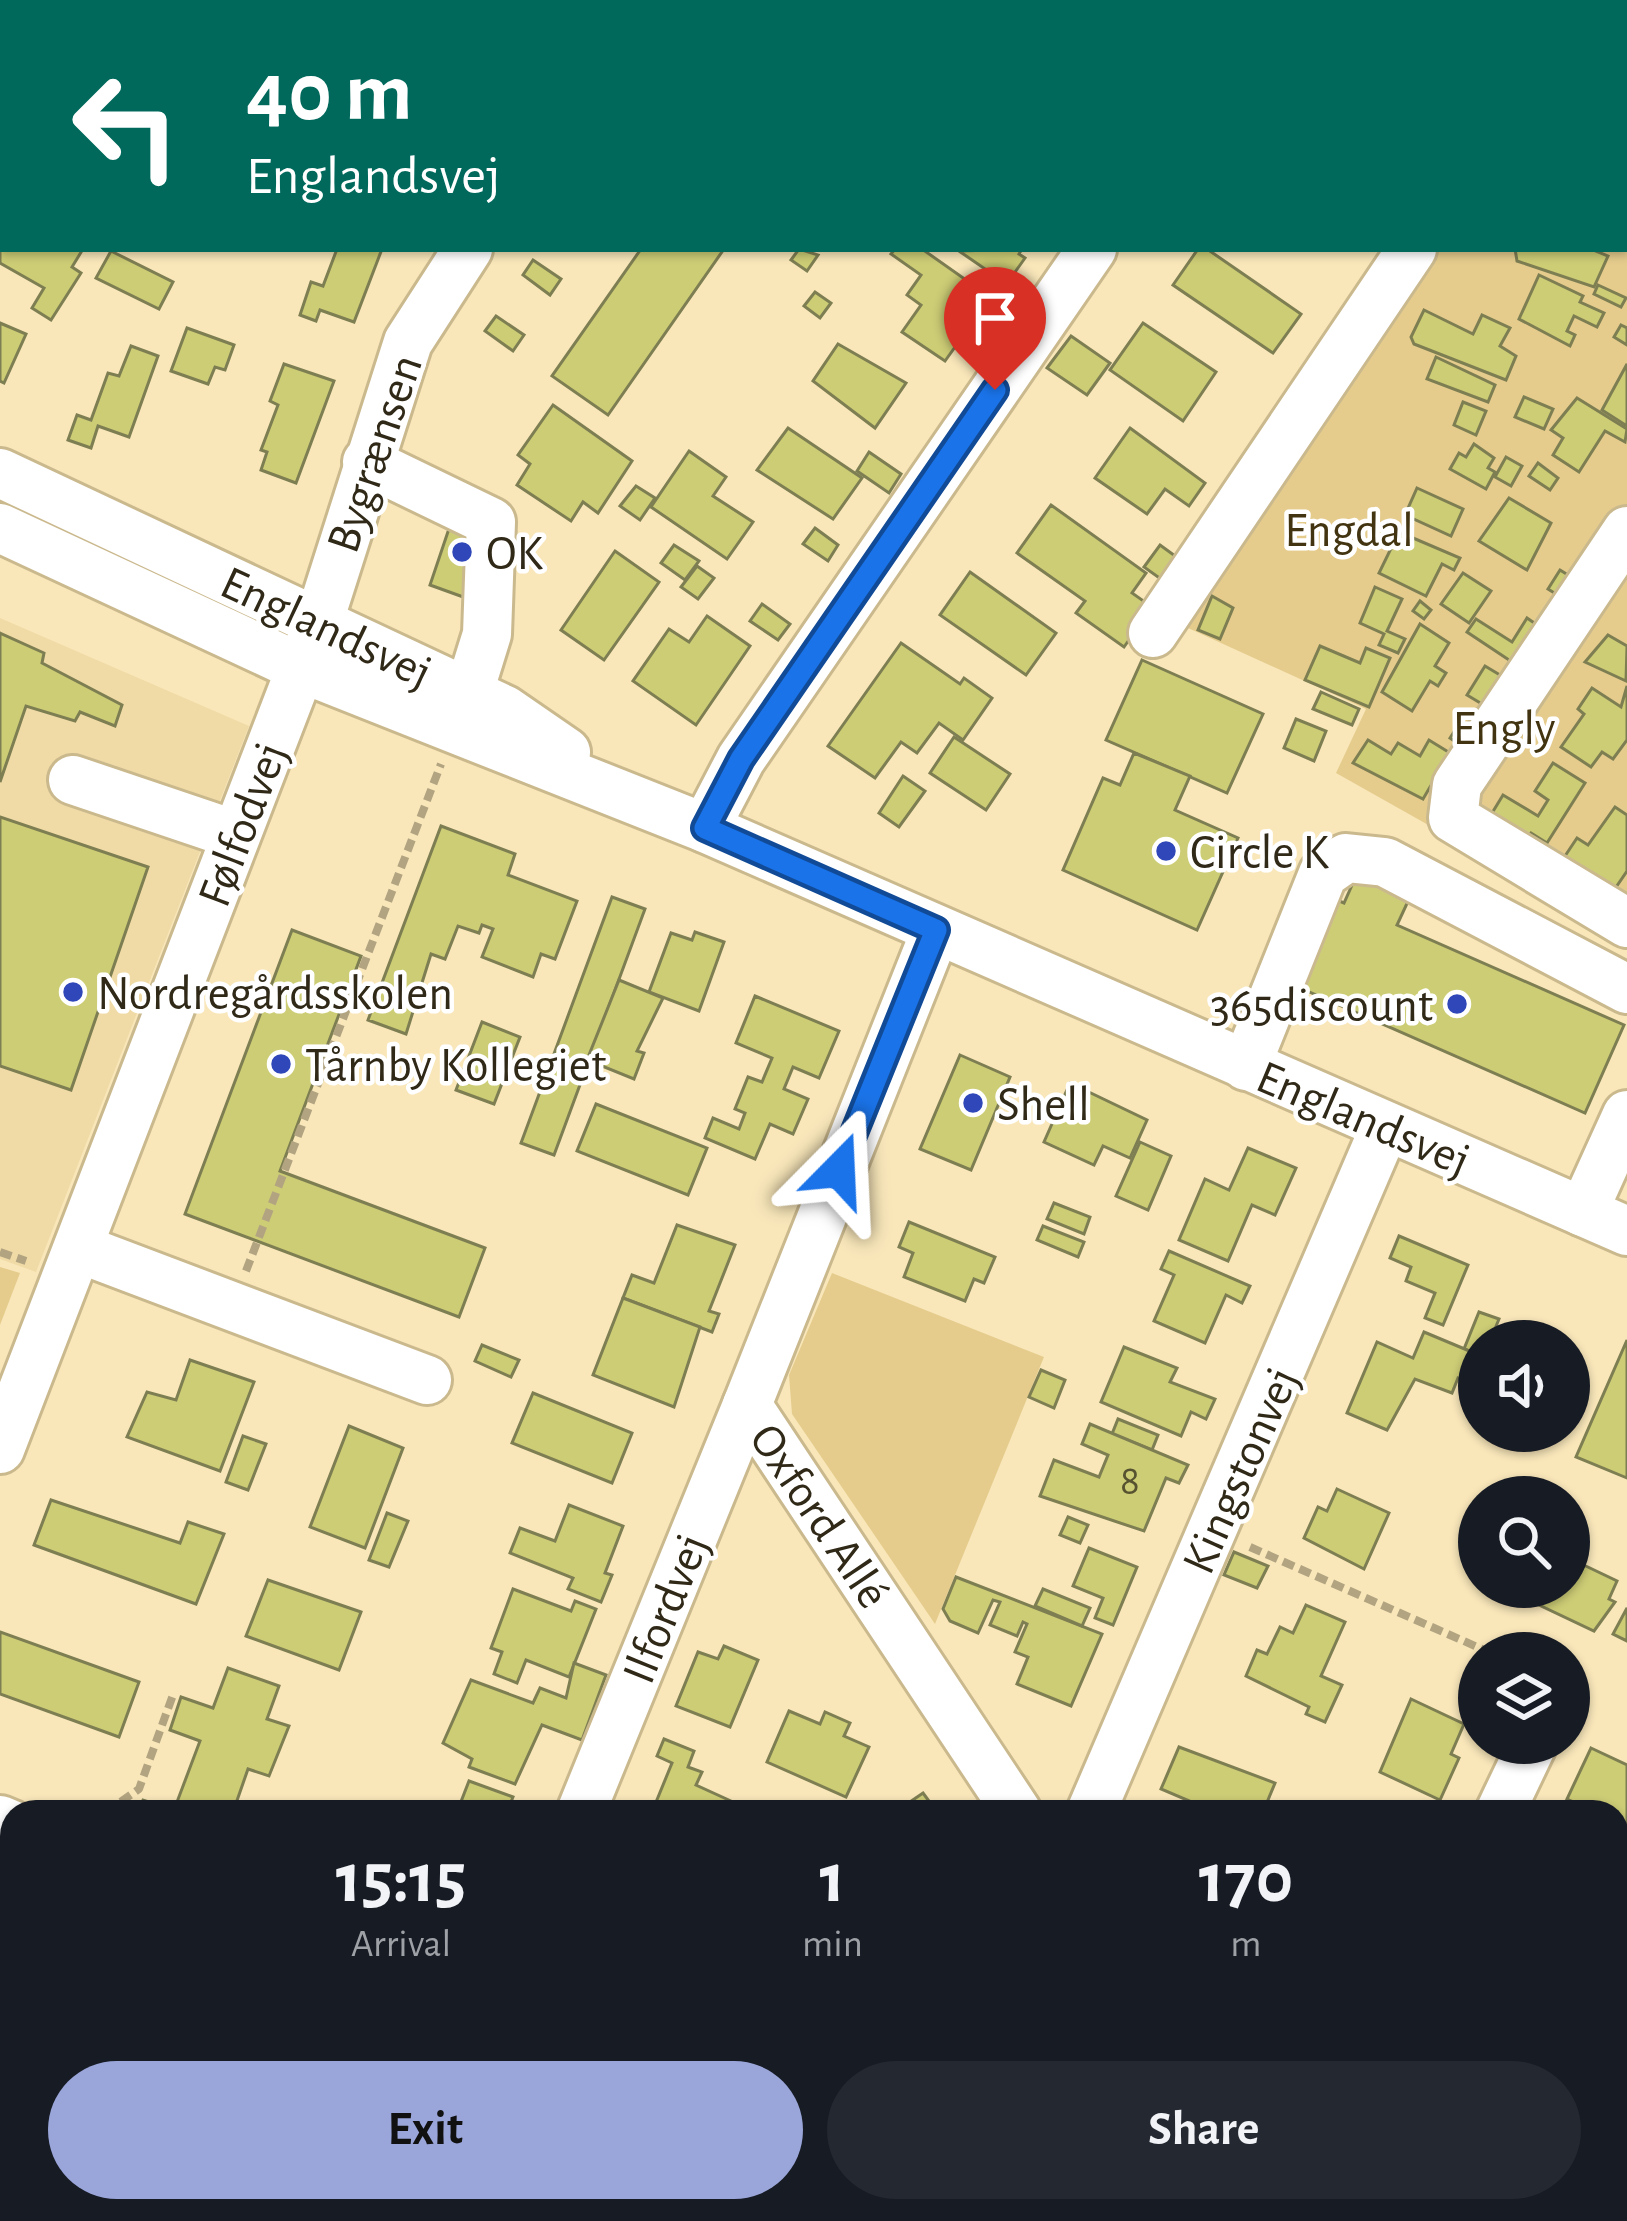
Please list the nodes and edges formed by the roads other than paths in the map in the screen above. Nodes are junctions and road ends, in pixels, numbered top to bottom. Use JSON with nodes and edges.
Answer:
{"nodes":[{"id":1,"x":466,"y":252,"type":"edge"},
{"id":2,"x":1089,"y":252,"type":"edge"},
{"id":3,"x":1410,"y":252,"type":"edge"},
{"id":4,"x":367,"y":462,"type":"junction"},
{"id":5,"x":0,"y":473,"type":"edge"},
{"id":6,"x":0,"y":528,"type":"edge"},
{"id":7,"x":1627,"y":531,"type":"edge"},
{"id":8,"x":319,"y":621,"type":"junction"},
{"id":9,"x":1153,"y":633,"type":"dead end"},
{"id":10,"x":301,"y":668,"type":"junction"},
{"id":11,"x":461,"y":711,"type":"junction"},
{"id":12,"x":73,"y":780,"type":"dead end"},
{"id":13,"x":705,"y":828,"type":"junction"},
{"id":14,"x":236,"y":835,"type":"junction"},
{"id":15,"x":1627,"y":922,"type":"edge"},
{"id":16,"x":936,"y":930,"type":"junction"},
{"id":17,"x":1627,"y":988,"type":"edge"},
{"id":18,"x":1246,"y":1066,"type":"junction"},
{"id":19,"x":1627,"y":1115,"type":"edge"},
{"id":20,"x":1385,"y":1127,"type":"junction"},
{"id":21,"x":1583,"y":1212,"type":"junction"},
{"id":22,"x":1627,"y":1231,"type":"edge"},
{"id":23,"x":78,"y":1248,"type":"junction"},
{"id":24,"x":427,"y":1380,"type":"dead end"},
{"id":25,"x":747,"y":1405,"type":"junction"},
{"id":26,"x":0,"y":1449,"type":"edge"},
{"id":27,"x":1523,"y":1764,"type":"edge"},
{"id":28,"x":586,"y":1800,"type":"edge"},
{"id":29,"x":1009,"y":1800,"type":"edge"},
{"id":30,"x":1095,"y":1800,"type":"edge"},
{"id":31,"x":1506,"y":1800,"type":"edge"}],
"edges":[{"from":1,"to":4,"type":"street","name":"Bygrænsen"},
{"from":2,"to":13,"type":"street"},
{"from":3,"to":9,"type":"street"},
{"from":4,"to":8,"type":"street","name":"Bygrænsen"},
{"from":4,"to":11,"type":"street"},
{"from":5,"to":8,"type":"street","name":"Englandsvej"},
{"from":6,"to":10,"type":"street","name":"Englandsvej"},
{"from":7,"to":15,"type":"street"},
{"from":8,"to":10,"type":"street","name":"Bygrænsen"},
{"from":8,"to":11,"type":"street","name":"Englandsvej"},
{"from":10,"to":11,"type":"street","name":"Englandsvej"},
{"from":10,"to":14,"type":"street","name":"Følfodvej"},
{"from":11,"to":13,"type":"street","name":"Englandsvej"},
{"from":12,"to":14,"type":"street"},
{"from":13,"to":16,"type":"street","name":"Englandsvej"},
{"from":14,"to":23,"type":"street","name":"Følfodvej"},
{"from":16,"to":18,"type":"street","name":"Englandsvej"},
{"from":16,"to":25,"type":"street","name":"Oxford Allé"},
{"from":17,"to":18,"type":"street"},
{"from":18,"to":20,"type":"street","name":"Englandsvej"},
{"from":19,"to":21,"type":"street"},
{"from":20,"to":21,"type":"street","name":"Englandsvej"},
{"from":20,"to":30,"type":"street","name":"Kingstonvej"},
{"from":21,"to":22,"type":"street","name":"Englandsvej"},
{"from":23,"to":24,"type":"street"},
{"from":23,"to":26,"type":"street","name":"Følfodvej"},
{"from":25,"to":28,"type":"street","name":"Ilfordvej"},
{"from":25,"to":29,"type":"street","name":"Oxford Allé"},
{"from":27,"to":31,"type":"street"}]}
